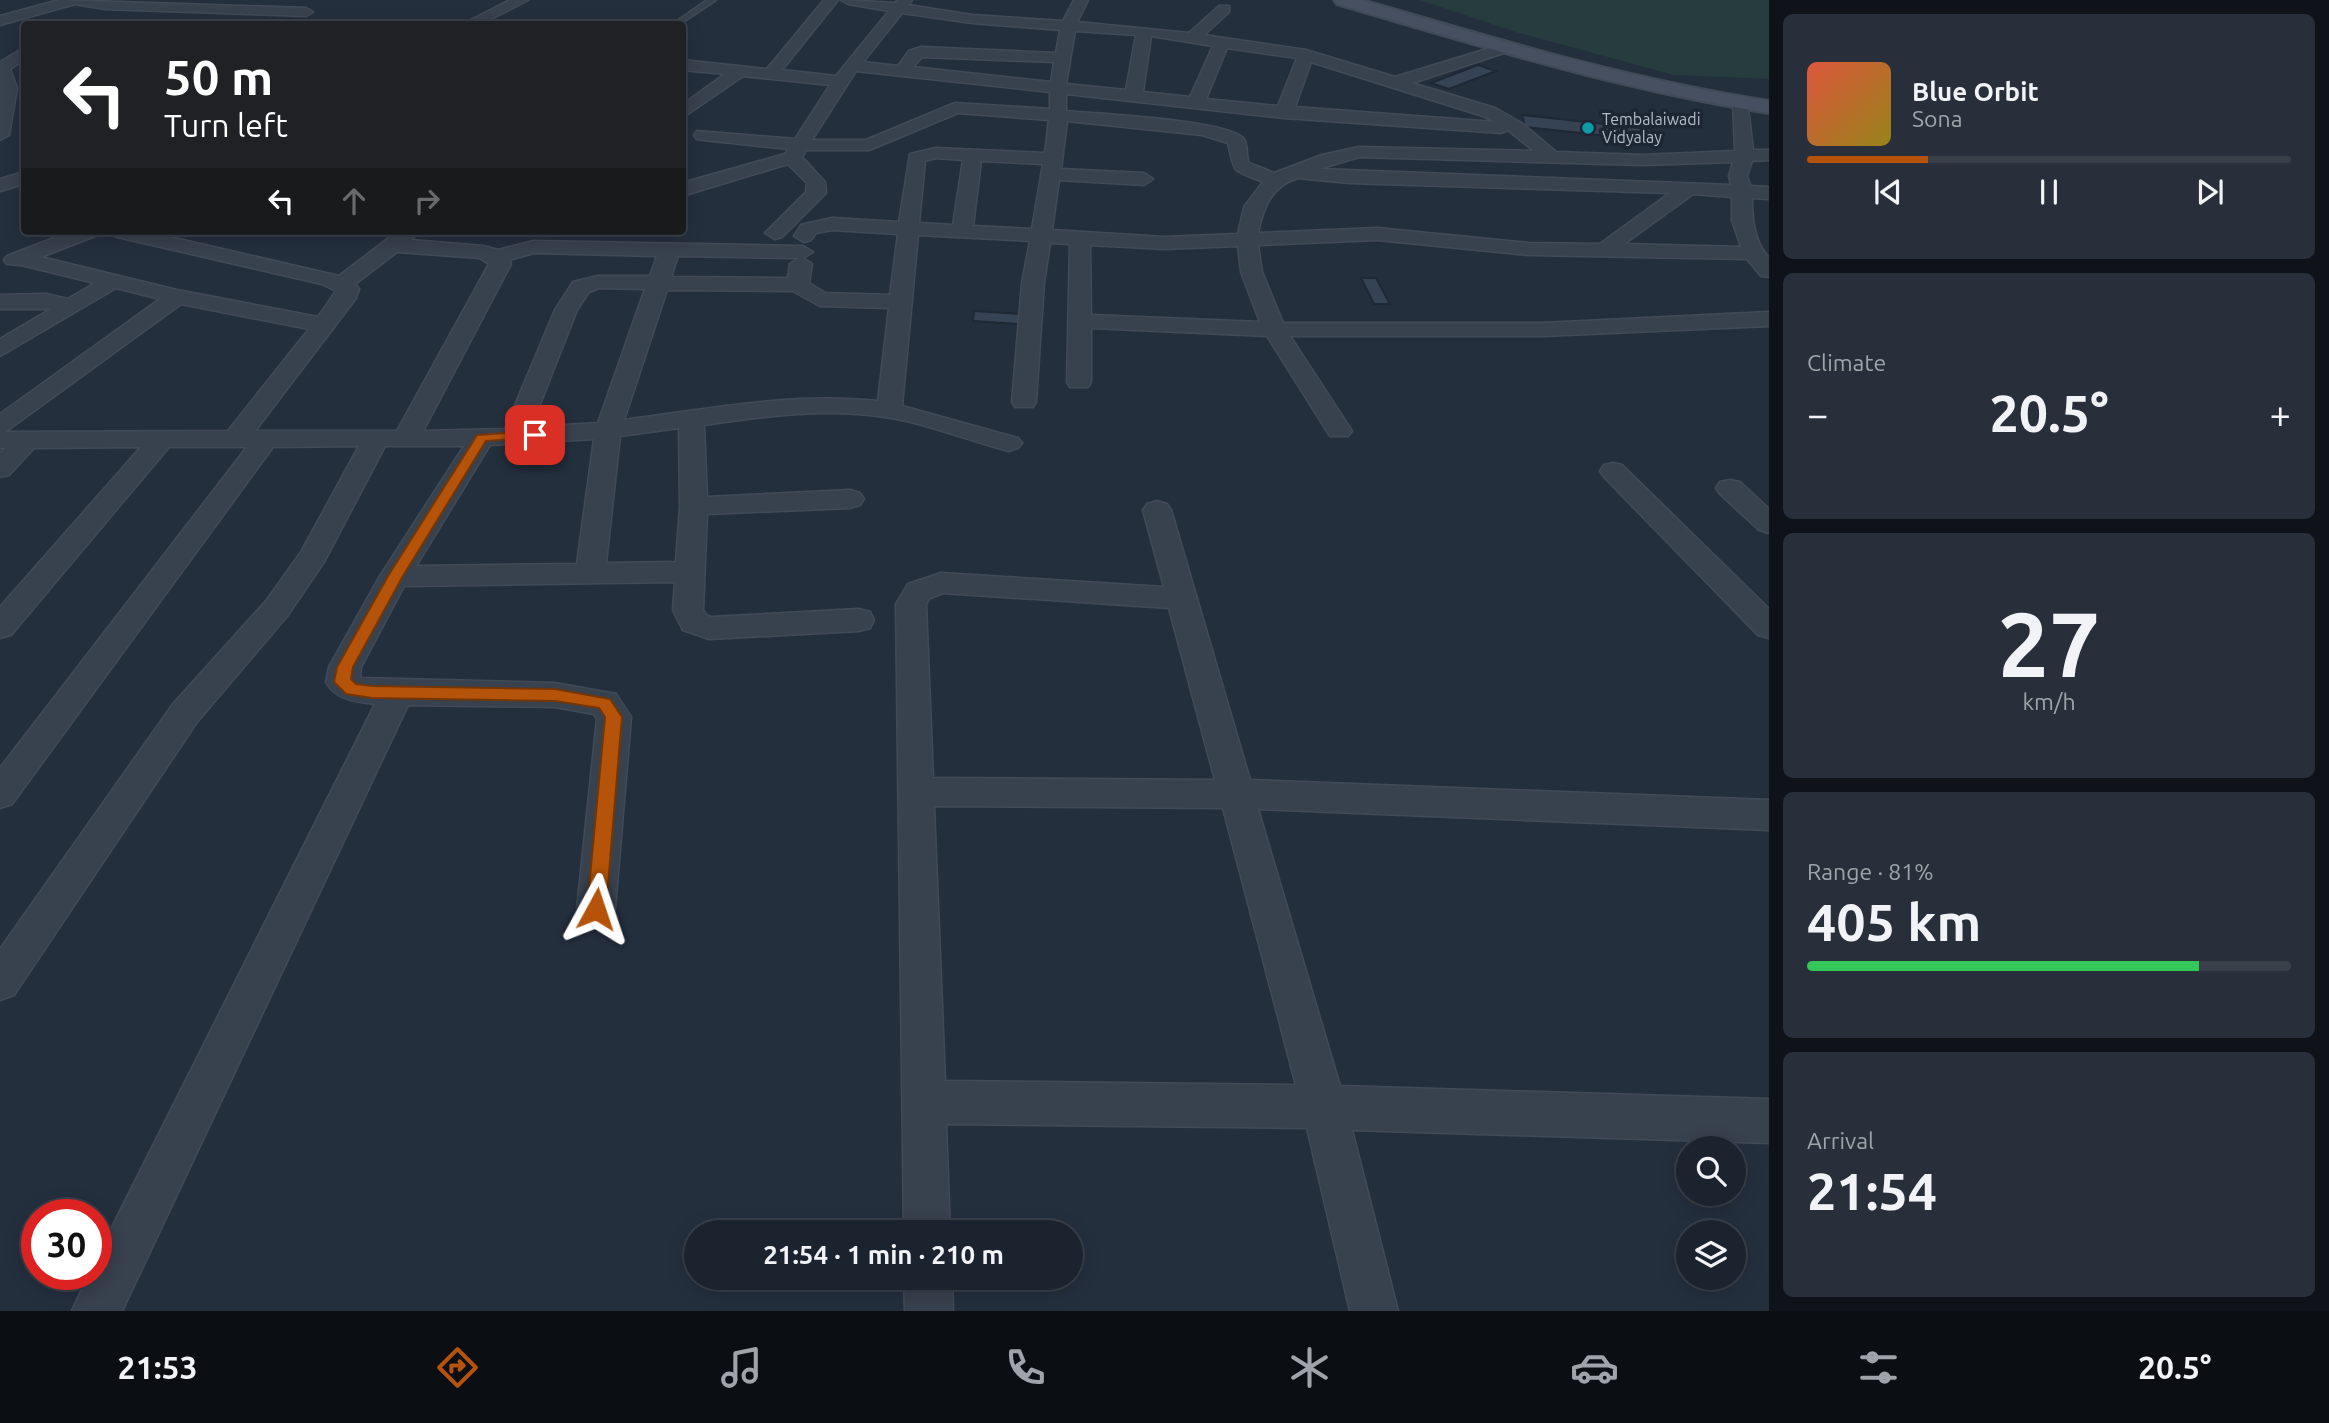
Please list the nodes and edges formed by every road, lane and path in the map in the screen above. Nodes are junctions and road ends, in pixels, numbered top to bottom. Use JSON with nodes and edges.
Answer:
{"nodes":[{"id":1,"x":712,"y":0,"type":"edge"},
{"id":2,"x":831,"y":0,"type":"edge"},
{"id":3,"x":848,"y":0,"type":"edge"},
{"id":4,"x":957,"y":0,"type":"edge"},
{"id":5,"x":1081,"y":0,"type":"edge"},
{"id":6,"x":1343,"y":0,"type":"edge"},
{"id":7,"x":482,"y":2,"type":"dead end"},
{"id":8,"x":515,"y":3,"type":"edge"},
{"id":9,"x":902,"y":4,"type":"edge"},
{"id":10,"x":105,"y":5,"type":"junction"},
{"id":11,"x":1224,"y":9,"type":"dead end"},
{"id":12,"x":950,"y":16,"type":"junction"},
{"id":13,"x":72,"y":17,"type":"dead end"},
{"id":14,"x":290,"y":21,"type":"edge"},
{"id":15,"x":476,"y":21,"type":"edge"},
{"id":16,"x":680,"y":21,"type":"edge"},
{"id":17,"x":0,"y":22,"type":"edge"},
{"id":18,"x":1068,"y":25,"type":"junction"},
{"id":19,"x":1144,"y":31,"type":"junction"},
{"id":20,"x":1192,"y":38,"type":"junction"},
{"id":21,"x":1222,"y":42,"type":"junction"},
{"id":22,"x":0,"y":46,"type":"edge"},
{"id":23,"x":21,"y":48,"type":"edge"},
{"id":24,"x":1505,"y":48,"type":"junction"},
{"id":25,"x":21,"y":55,"type":"edge"},
{"id":26,"x":1307,"y":55,"type":"junction"},
{"id":27,"x":1062,"y":58,"type":"junction"},
{"id":28,"x":686,"y":62,"type":"edge"},
{"id":29,"x":686,"y":62,"type":"edge"},
{"id":30,"x":852,"y":66,"type":"junction"},
{"id":31,"x":775,"y":68,"type":"junction"},
{"id":32,"x":739,"y":71,"type":"junction"},
{"id":33,"x":903,"y":71,"type":"junction"},
{"id":34,"x":2,"y":77,"type":"edge"},
{"id":35,"x":840,"y":81,"type":"junction"},
{"id":36,"x":1394,"y":83,"type":"junction"},
{"id":37,"x":1058,"y":86,"type":"junction"},
{"id":38,"x":1134,"y":94,"type":"junction"},
{"id":39,"x":1197,"y":101,"type":"junction"},
{"id":40,"x":1741,"y":103,"type":"junction"},
{"id":41,"x":1769,"y":107,"type":"edge"},
{"id":42,"x":686,"y":110,"type":"edge"},
{"id":43,"x":1284,"y":113,"type":"junction"},
{"id":44,"x":1058,"y":115,"type":"junction"},
{"id":45,"x":1517,"y":128,"type":"junction"},
{"id":46,"x":0,"y":135,"type":"edge"},
{"id":47,"x":703,"y":135,"type":"dead end"},
{"id":48,"x":797,"y":151,"type":"junction"},
{"id":49,"x":973,"y":155,"type":"junction"},
{"id":50,"x":1769,"y":155,"type":"edge"},
{"id":51,"x":1744,"y":156,"type":"junction"},
{"id":52,"x":1552,"y":158,"type":"junction"},
{"id":53,"x":1051,"y":167,"type":"junction"},
{"id":54,"x":686,"y":169,"type":"edge"},
{"id":55,"x":1295,"y":172,"type":"junction"},
{"id":56,"x":728,"y":174,"type":"junction"},
{"id":57,"x":21,"y":179,"type":"edge"},
{"id":58,"x":1144,"y":180,"type":"dead end"},
{"id":59,"x":1275,"y":180,"type":"junction"},
{"id":60,"x":0,"y":185,"type":"edge"},
{"id":61,"x":1690,"y":188,"type":"junction"},
{"id":62,"x":686,"y":189,"type":"edge"},
{"id":63,"x":1742,"y":191,"type":"junction"},
{"id":64,"x":1769,"y":193,"type":"edge"},
{"id":65,"x":709,"y":229,"type":"dead end"},
{"id":66,"x":908,"y":231,"type":"junction"},
{"id":67,"x":775,"y":233,"type":"junction"},
{"id":68,"x":962,"y":233,"type":"junction"},
{"id":69,"x":80,"y":235,"type":"edge"},
{"id":70,"x":134,"y":235,"type":"edge"},
{"id":71,"x":484,"y":235,"type":"edge"},
{"id":72,"x":396,"y":236,"type":"edge"},
{"id":73,"x":1040,"y":236,"type":"junction"},
{"id":74,"x":1080,"y":239,"type":"junction"},
{"id":75,"x":1246,"y":239,"type":"junction"},
{"id":76,"x":614,"y":240,"type":"edge"},
{"id":77,"x":804,"y":244,"type":"junction"},
{"id":78,"x":670,"y":249,"type":"junction"},
{"id":79,"x":467,"y":250,"type":"junction"},
{"id":80,"x":1605,"y":250,"type":"junction"},
{"id":81,"x":1753,"y":253,"type":"junction"},
{"id":82,"x":497,"y":257,"type":"junction"},
{"id":83,"x":10,"y":262,"type":"edge"},
{"id":84,"x":1769,"y":271,"type":"edge"},
{"id":85,"x":115,"y":280,"type":"junction"},
{"id":86,"x":659,"y":283,"type":"junction"},
{"id":87,"x":342,"y":284,"type":"junction"},
{"id":88,"x":798,"y":285,"type":"junction"},
{"id":89,"x":177,"y":297,"type":"junction"},
{"id":90,"x":0,"y":302,"type":"edge"},
{"id":91,"x":900,"y":302,"type":"junction"},
{"id":92,"x":72,"y":306,"type":"junction"},
{"id":93,"x":1769,"y":319,"type":"edge"},
{"id":94,"x":1079,"y":321,"type":"junction"},
{"id":95,"x":324,"y":325,"type":"junction"},
{"id":96,"x":1277,"y":332,"type":"junction"},
{"id":97,"x":0,"y":349,"type":"edge"},
{"id":98,"x":1079,"y":382,"type":"dead end"},
{"id":99,"x":1024,"y":402,"type":"dead end"},
{"id":100,"x":889,"y":410,"type":"junction"},
{"id":101,"x":691,"y":421,"type":"junction"},
{"id":102,"x":0,"y":426,"type":"edge"},
{"id":103,"x":608,"y":430,"type":"junction"},
{"id":104,"x":1339,"y":431,"type":"dead end"},
{"id":105,"x":515,"y":435,"type":"junction"},
{"id":106,"x":482,"y":438,"type":"junction"},
{"id":107,"x":391,"y":439,"type":"junction"},
{"id":108,"x":235,"y":440,"type":"junction"},
{"id":109,"x":265,"y":440,"type":"junction"},
{"id":110,"x":13,"y":441,"type":"edge"},
{"id":111,"x":160,"y":441,"type":"junction"},
{"id":112,"x":1009,"y":443,"type":"dead end"},
{"id":113,"x":0,"y":469,"type":"edge"},
{"id":114,"x":1613,"y":471,"type":"dead end"},
{"id":115,"x":1730,"y":488,"type":"dead end"},
{"id":116,"x":850,"y":499,"type":"dead end"},
{"id":117,"x":694,"y":506,"type":"junction"},
{"id":118,"x":1157,"y":510,"type":"dead end"},
{"id":119,"x":1769,"y":524,"type":"edge"},
{"id":120,"x":688,"y":572,"type":"junction"},
{"id":121,"x":590,"y":575,"type":"junction"},
{"id":122,"x":395,"y":576,"type":"junction"},
{"id":123,"x":1181,"y":598,"type":"junction"},
{"id":124,"x":859,"y":620,"type":"dead end"},
{"id":125,"x":0,"y":627,"type":"edge"},
{"id":126,"x":1769,"y":627,"type":"edge"},
{"id":127,"x":397,"y":693,"type":"junction"},
{"id":128,"x":916,"y":792,"type":"junction"},
{"id":129,"x":0,"y":794,"type":"edge"},
{"id":130,"x":1237,"y":794,"type":"junction"},
{"id":131,"x":1769,"y":815,"type":"edge"},
{"id":132,"x":596,"y":909,"type":"dead end"},
{"id":133,"x":0,"y":982,"type":"edge"},
{"id":134,"x":924,"y":1102,"type":"junction"},
{"id":135,"x":1324,"y":1107,"type":"junction"},
{"id":136,"x":1769,"y":1121,"type":"edge"},
{"id":137,"x":927,"y":1220,"type":"edge"},
{"id":138,"x":928,"y":1290,"type":"edge"},
{"id":139,"x":96,"y":1311,"type":"edge"},
{"id":140,"x":929,"y":1311,"type":"edge"},
{"id":141,"x":1374,"y":1311,"type":"edge"}],
"edges":[{"from":1,"to":16,"type":"lane"},
{"from":2,"to":31,"type":"street"},
{"from":3,"to":9,"type":"street"},
{"from":4,"to":12,"type":"street"},
{"from":5,"to":18,"type":"street"},
{"from":6,"to":24,"type":"main road"},
{"from":7,"to":8,"type":"street"},
{"from":8,"to":15,"type":"street"},
{"from":9,"to":12,"type":"street"},
{"from":9,"to":30,"type":"street"},
{"from":10,"to":13,"type":"street"},
{"from":10,"to":14,"type":"street"},
{"from":10,"to":17,"type":"street"},
{"from":11,"to":20,"type":"street"},
{"from":12,"to":18,"type":"street"},
{"from":18,"to":19,"type":"street"},
{"from":18,"to":27,"type":"street"},
{"from":19,"to":20,"type":"street"},
{"from":19,"to":38,"type":"street"},
{"from":20,"to":21,"type":"street"},
{"from":21,"to":26,"type":"street"},
{"from":21,"to":39,"type":"street"},
{"from":22,"to":23,"type":"street"},
{"from":24,"to":36,"type":"street"},
{"from":24,"to":40,"type":"main road"},
{"from":25,"to":34,"type":"street"},
{"from":26,"to":36,"type":"street"},
{"from":26,"to":43,"type":"street"},
{"from":27,"to":33,"type":"street"},
{"from":27,"to":37,"type":"street"},
{"from":28,"to":31,"type":"street"},
{"from":29,"to":32,"type":"street"},
{"from":30,"to":33,"type":"street"},
{"from":30,"to":35,"type":"street"},
{"from":31,"to":32,"type":"street"},
{"from":31,"to":35,"type":"street"},
{"from":32,"to":42,"type":"street"},
{"from":33,"to":37,"type":"street"},
{"from":34,"to":46,"type":"street"},
{"from":35,"to":48,"type":"street"},
{"from":36,"to":45,"type":"street"},
{"from":37,"to":38,"type":"street"},
{"from":37,"to":44,"type":"street"},
{"from":38,"to":39,"type":"street"},
{"from":39,"to":43,"type":"street"},
{"from":40,"to":41,"type":"main road"},
{"from":40,"to":51,"type":"street"},
{"from":43,"to":45,"type":"street"},
{"from":44,"to":48,"type":"street"},
{"from":44,"to":53,"type":"street"},
{"from":44,"to":59,"type":"street"},
{"from":45,"to":52,"type":"street"},
{"from":47,"to":48,"type":"street"},
{"from":48,"to":56,"type":"street"},
{"from":48,"to":67,"type":"street"},
{"from":49,"to":53,"type":"street"},
{"from":49,"to":66,"type":"street"},
{"from":49,"to":68,"type":"street"},
{"from":50,"to":51,"type":"street"},
{"from":51,"to":52,"type":"street"},
{"from":51,"to":63,"type":"street"},
{"from":52,"to":55,"type":"street"},
{"from":53,"to":58,"type":"street"},
{"from":53,"to":73,"type":"street"},
{"from":54,"to":56,"type":"street"},
{"from":55,"to":59,"type":"street"},
{"from":55,"to":61,"type":"street"},
{"from":56,"to":62,"type":"street"},
{"from":57,"to":60,"type":"street"},
{"from":59,"to":75,"type":"street"},
{"from":61,"to":63,"type":"street"},
{"from":61,"to":80,"type":"street"},
{"from":63,"to":64,"type":"street"},
{"from":63,"to":81,"type":"street"},
{"from":65,"to":67,"type":"street"},
{"from":66,"to":68,"type":"street"},
{"from":66,"to":77,"type":"street"},
{"from":66,"to":91,"type":"street"},
{"from":67,"to":77,"type":"street"},
{"from":68,"to":73,"type":"street"},
{"from":69,"to":83,"type":"street"},
{"from":70,"to":87,"type":"street"},
{"from":71,"to":79,"type":"street"},
{"from":72,"to":79,"type":"street"},
{"from":72,"to":87,"type":"street"},
{"from":73,"to":74,"type":"street"},
{"from":73,"to":99,"type":"street"},
{"from":74,"to":75,"type":"street"},
{"from":74,"to":94,"type":"street"},
{"from":75,"to":80,"type":"street"},
{"from":75,"to":96,"type":"street"},
{"from":76,"to":78,"type":"street"},
{"from":76,"to":82,"type":"street"},
{"from":77,"to":78,"type":"street"},
{"from":77,"to":88,"type":"street"},
{"from":78,"to":86,"type":"street"},
{"from":79,"to":82,"type":"street"},
{"from":80,"to":81,"type":"street"},
{"from":81,"to":84,"type":"street"},
{"from":82,"to":107,"type":"street"},
{"from":83,"to":85,"type":"street"},
{"from":85,"to":89,"type":"street"},
{"from":85,"to":92,"type":"street"},
{"from":86,"to":88,"type":"street"},
{"from":86,"to":103,"type":"street"},
{"from":86,"to":105,"type":"street"},
{"from":87,"to":95,"type":"street"},
{"from":88,"to":91,"type":"street"},
{"from":89,"to":95,"type":"street"},
{"from":89,"to":102,"type":"street"},
{"from":90,"to":92,"type":"street"},
{"from":91,"to":100,"type":"street"},
{"from":92,"to":97,"type":"street"},
{"from":93,"to":96,"type":"street"},
{"from":94,"to":96,"type":"street"},
{"from":94,"to":98,"type":"street"},
{"from":95,"to":108,"type":"street"},
{"from":96,"to":104,"type":"street"},
{"from":100,"to":101,"type":"street"},
{"from":100,"to":112,"type":"street"},
{"from":101,"to":103,"type":"street"},
{"from":101,"to":117,"type":"street"},
{"from":103,"to":105,"type":"street"},
{"from":103,"to":121,"type":"street"},
{"from":105,"to":106,"type":"street"},
{"from":106,"to":107,"type":"street"},
{"from":106,"to":122,"type":"street"},
{"from":107,"to":109,"type":"street"},
{"from":107,"to":133,"type":"street"},
{"from":108,"to":109,"type":"street"},
{"from":108,"to":111,"type":"street"},
{"from":109,"to":129,"type":"street"},
{"from":110,"to":111,"type":"street"},
{"from":110,"to":113,"type":"street"},
{"from":111,"to":125,"type":"street"},
{"from":114,"to":126,"type":"street"},
{"from":115,"to":119,"type":"street"},
{"from":116,"to":117,"type":"street"},
{"from":117,"to":120,"type":"street"},
{"from":118,"to":123,"type":"street"},
{"from":120,"to":121,"type":"street"},
{"from":120,"to":124,"type":"street"},
{"from":121,"to":122,"type":"street"},
{"from":122,"to":127,"type":"street"},
{"from":123,"to":128,"type":"street"},
{"from":123,"to":130,"type":"street"},
{"from":127,"to":132,"type":"street"},
{"from":127,"to":139,"type":"street"},
{"from":128,"to":130,"type":"street"},
{"from":128,"to":134,"type":"street"},
{"from":130,"to":131,"type":"street"},
{"from":130,"to":135,"type":"street"},
{"from":134,"to":135,"type":"street"},
{"from":134,"to":137,"type":"street"},
{"from":135,"to":136,"type":"street"},
{"from":135,"to":141,"type":"street"},
{"from":138,"to":140,"type":"street"}]}
